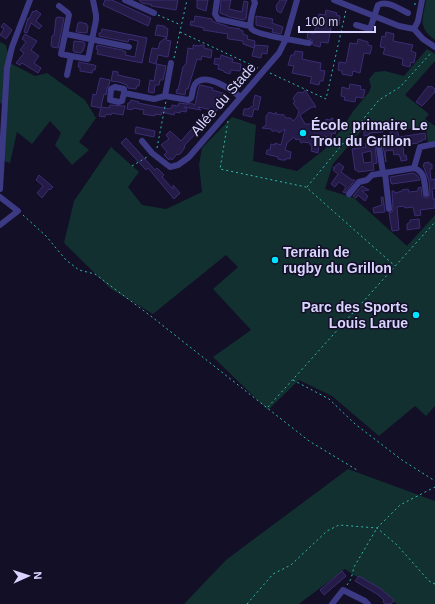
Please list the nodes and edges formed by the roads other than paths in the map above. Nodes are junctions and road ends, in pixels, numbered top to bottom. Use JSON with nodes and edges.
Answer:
{"nodes":[{"id":1,"x":30,"y":0,"type":"edge"},
{"id":2,"x":93,"y":0,"type":"edge"},
{"id":3,"x":125,"y":0,"type":"edge"},
{"id":4,"x":216,"y":0,"type":"edge"},
{"id":5,"x":254,"y":0,"type":"edge"},
{"id":6,"x":297,"y":0,"type":"edge"},
{"id":7,"x":334,"y":0,"type":"edge"},
{"id":8,"x":422,"y":0,"type":"edge"},
{"id":9,"x":59,"y":6,"type":"dead end"},
{"id":10,"x":154,"y":13,"type":"road end"},
{"id":11,"x":408,"y":13,"type":"dead end"},
{"id":12,"x":374,"y":15,"type":"junction"},
{"id":13,"x":356,"y":25,"type":"dead end"},
{"id":14,"x":250,"y":26,"type":"junction"},
{"id":15,"x":414,"y":29,"type":"junction"},
{"id":16,"x":66,"y":34,"type":"junction"},
{"id":17,"x":286,"y":39,"type":"junction"},
{"id":18,"x":92,"y":40,"type":"junction"},
{"id":19,"x":309,"y":43,"type":"dead end"},
{"id":20,"x":129,"y":47,"type":"dead end"},
{"id":21,"x":435,"y":48,"type":"edge"},
{"id":22,"x":71,"y":56,"type":"junction"},
{"id":23,"x":171,"y":63,"type":"road end"},
{"id":24,"x":67,"y":76,"type":"dead end"},
{"id":25,"x":124,"y":93,"type":"dead end"},
{"id":26,"x":166,"y":97,"type":"junction"},
{"id":27,"x":240,"y":97,"type":"junction"},
{"id":28,"x":142,"y":141,"type":"dead end"},
{"id":29,"x":435,"y":144,"type":"edge"},
{"id":30,"x":379,"y":147,"type":"dead end"},
{"id":31,"x":414,"y":168,"type":"junction"},
{"id":32,"x":384,"y":173,"type":"junction"},
{"id":33,"x":0,"y":189,"type":"edge"},
{"id":34,"x":349,"y":194,"type":"dead end"},
{"id":35,"x":426,"y":194,"type":"dead end"},
{"id":36,"x":0,"y":197,"type":"edge"},
{"id":37,"x":389,"y":209,"type":"dead end"},
{"id":38,"x":0,"y":225,"type":"edge"},
{"id":39,"x":332,"y":604,"type":"edge"},
{"id":40,"x":368,"y":604,"type":"edge"}],
"edges":[{"from":1,"to":33,"type":"street"},
{"from":2,"to":18,"type":"street"},
{"from":3,"to":10,"type":"street"},
{"from":4,"to":14,"type":"street"},
{"from":5,"to":14,"type":"street"},
{"from":6,"to":17,"type":"street","name":"Allée du Stade"},
{"from":7,"to":12,"type":"street"},
{"from":8,"to":15,"type":"street"},
{"from":9,"to":16,"type":"street"},
{"from":11,"to":12,"type":"street"},
{"from":12,"to":13,"type":"street"},
{"from":12,"to":15,"type":"street"},
{"from":14,"to":17,"type":"street"},
{"from":15,"to":21,"type":"street"},
{"from":16,"to":18,"type":"street"},
{"from":16,"to":22,"type":"street"},
{"from":17,"to":19,"type":"street"},
{"from":17,"to":27,"type":"street","name":"Allée du Stade"},
{"from":18,"to":20,"type":"street"},
{"from":18,"to":22,"type":"street"},
{"from":22,"to":24,"type":"street"},
{"from":23,"to":26,"type":"street"},
{"from":25,"to":26,"type":"street"},
{"from":26,"to":27,"type":"street"},
{"from":27,"to":28,"type":"street","name":"Allée du Stade"},
{"from":29,"to":31,"type":"street"},
{"from":30,"to":32,"type":"street"},
{"from":31,"to":32,"type":"street"},
{"from":31,"to":35,"type":"street"},
{"from":32,"to":34,"type":"street"},
{"from":32,"to":37,"type":"street"},
{"from":36,"to":38,"type":"street"},
{"from":39,"to":40,"type":"street"}]}
